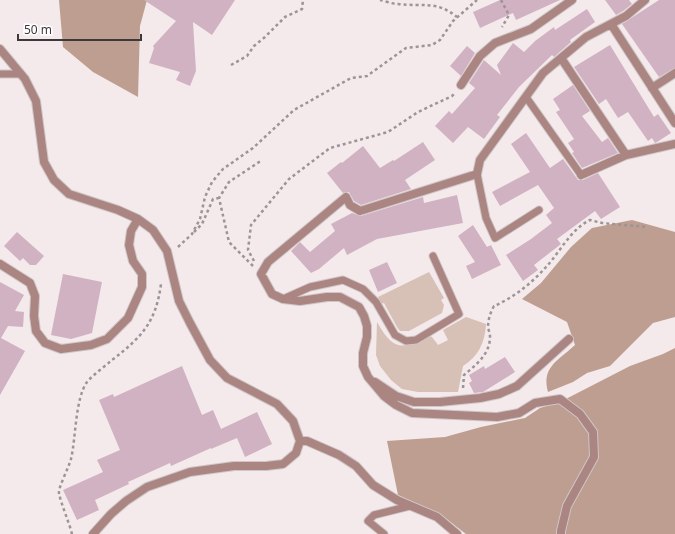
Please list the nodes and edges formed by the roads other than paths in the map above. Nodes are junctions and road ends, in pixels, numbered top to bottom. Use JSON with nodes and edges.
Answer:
{"nodes":[{"id":1,"x":572,"y":0,"type":"edge"},
{"id":2,"x":645,"y":0,"type":"edge"},
{"id":3,"x":612,"y":24,"type":"junction"},
{"id":4,"x":0,"y":49,"type":"edge"},
{"id":5,"x":561,"y":58,"type":"junction"},
{"id":6,"x":675,"y":73,"type":"edge"},
{"id":7,"x":0,"y":74,"type":"edge"},
{"id":8,"x":21,"y":74,"type":"junction"},
{"id":9,"x":461,"y":85,"type":"road end"},
{"id":10,"x":652,"y":88,"type":"junction"},
{"id":11,"x":526,"y":97,"type":"junction"},
{"id":12,"x":675,"y":123,"type":"edge"},
{"id":13,"x":675,"y":144,"type":"edge"},
{"id":14,"x":626,"y":155,"type":"junction"},
{"id":15,"x":477,"y":174,"type":"junction"},
{"id":16,"x":580,"y":175,"type":"joint"},
{"id":17,"x":539,"y":210,"type":"dead end"},
{"id":18,"x":138,"y":220,"type":"junction"},
{"id":19,"x":433,"y":256,"type":"dead end"},
{"id":20,"x":0,"y":264,"type":"edge"},
{"id":21,"x":283,"y":299,"type":"junction"},
{"id":22,"x":569,"y":339,"type":"dead end"},
{"id":23,"x":368,"y":377,"type":"junction"},
{"id":24,"x":300,"y":441,"type":"junction"},
{"id":25,"x":410,"y":506,"type":"junction"},
{"id":26,"x":93,"y":534,"type":"edge"},
{"id":27,"x":384,"y":534,"type":"edge"},
{"id":28,"x":457,"y":534,"type":"edge"},
{"id":29,"x":561,"y":534,"type":"edge"}],
"edges":[{"from":1,"to":9,"type":"street"},
{"from":2,"to":3,"type":"street"},
{"from":3,"to":5,"type":"street"},
{"from":3,"to":10,"type":"street"},
{"from":4,"to":8,"type":"street"},
{"from":5,"to":11,"type":"street"},
{"from":5,"to":14,"type":"street"},
{"from":6,"to":10,"type":"street"},
{"from":7,"to":8,"type":"lane"},
{"from":8,"to":18,"type":"street"},
{"from":10,"to":12,"type":"street"},
{"from":11,"to":15,"type":"street"},
{"from":11,"to":16,"type":"lane"},
{"from":13,"to":14,"type":"street"},
{"from":14,"to":16,"type":"street"},
{"from":15,"to":17,"type":"lane"},
{"from":15,"to":21,"type":"street"},
{"from":18,"to":20,"type":"street"},
{"from":18,"to":24,"type":"street"},
{"from":19,"to":21,"type":"lane"},
{"from":21,"to":23,"type":"street"},
{"from":22,"to":23,"type":"street"},
{"from":23,"to":29,"type":"street"},
{"from":24,"to":25,"type":"street"},
{"from":24,"to":26,"type":"street"},
{"from":25,"to":27,"type":"lane"},
{"from":25,"to":28,"type":"street"}]}
